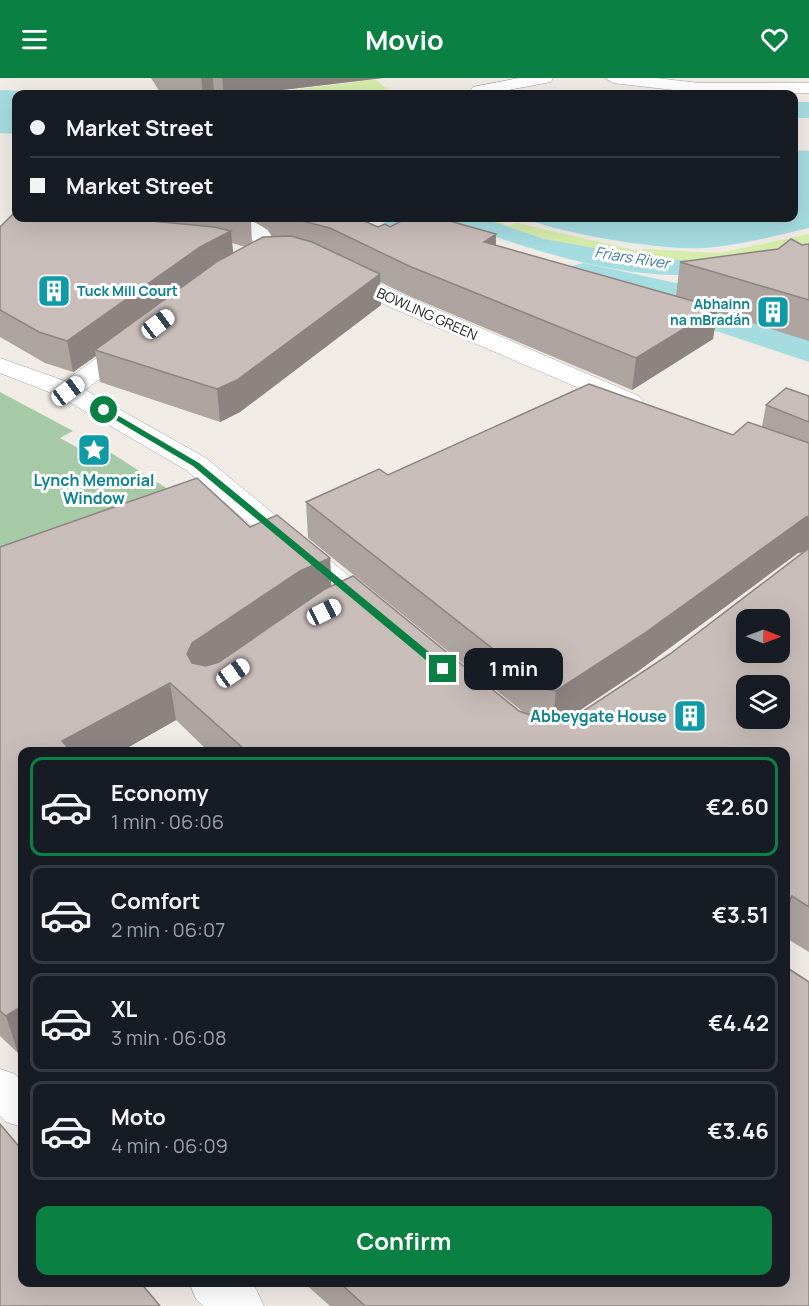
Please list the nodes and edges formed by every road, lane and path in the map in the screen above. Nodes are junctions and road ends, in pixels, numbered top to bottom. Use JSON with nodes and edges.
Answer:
{"nodes":[{"id":1,"x":545,"y":78,"type":"edge"},
{"id":2,"x":613,"y":78,"type":"edge"},
{"id":3,"x":809,"y":88,"type":"edge"},
{"id":4,"x":484,"y":90,"type":"edge"},
{"id":5,"x":231,"y":222,"type":"edge"},
{"id":6,"x":295,"y":256,"type":"edge"},
{"id":7,"x":322,"y":265,"type":"edge"},
{"id":8,"x":154,"y":327,"type":"edge"},
{"id":9,"x":0,"y":365,"type":"edge"},
{"id":10,"x":68,"y":391,"type":"junction"},
{"id":11,"x":646,"y":407,"type":"edge"},
{"id":12,"x":355,"y":598,"type":"junction"},
{"id":13,"x":324,"y":612,"type":"edge"},
{"id":14,"x":392,"y":628,"type":"edge"},
{"id":15,"x":218,"y":1287,"type":"edge"},
{"id":16,"x":239,"y":1306,"type":"edge"}],
"edges":[{"from":1,"to":4,"type":"street"},
{"from":2,"to":3,"type":"street"},
{"from":5,"to":6,"type":"street"},
{"from":7,"to":11,"type":"street","name":"BOWLING GREEN"},
{"from":8,"to":10,"type":"street"},
{"from":9,"to":10,"type":"street"},
{"from":10,"to":12,"type":"street"},
{"from":12,"to":13,"type":"street"},
{"from":12,"to":14,"type":"street"},
{"from":15,"to":16,"type":"street"}]}
